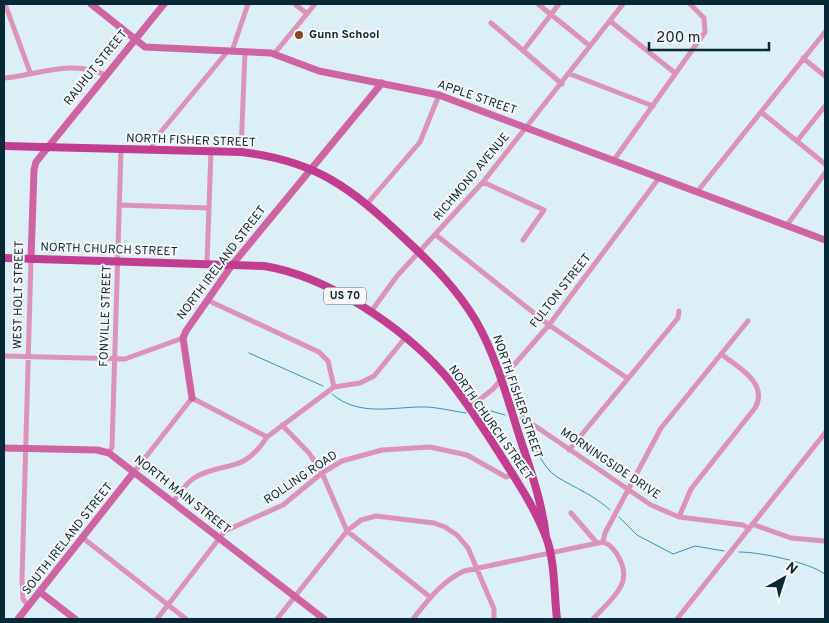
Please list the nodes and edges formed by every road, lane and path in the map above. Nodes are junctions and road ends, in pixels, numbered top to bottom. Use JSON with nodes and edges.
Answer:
{"nodes":[{"id":1,"x":5,"y":4,"type":"edge"},
{"id":2,"x":91,"y":4,"type":"edge"},
{"id":3,"x":164,"y":4,"type":"edge"},
{"id":4,"x":248,"y":4,"type":"edge"},
{"id":5,"x":295,"y":4,"type":"edge"},
{"id":6,"x":315,"y":4,"type":"edge"},
{"id":7,"x":538,"y":4,"type":"edge"},
{"id":8,"x":559,"y":4,"type":"edge"},
{"id":9,"x":690,"y":4,"type":"edge"},
{"id":10,"x":619,"y":5,"type":"edge"},
{"id":11,"x":306,"y":13,"type":"junction"},
{"id":12,"x":551,"y":14,"type":"junction"},
{"id":13,"x":610,"y":21,"type":"junction"},
{"id":14,"x":491,"y":23,"type":"dead end"},
{"id":15,"x":825,"y":32,"type":"edge"},
{"id":16,"x":134,"y":39,"type":"junction"},
{"id":17,"x":590,"y":46,"type":"junction"},
{"id":18,"x":523,"y":51,"type":"junction"},
{"id":19,"x":229,"y":52,"type":"junction"},
{"id":20,"x":245,"y":52,"type":"junction"},
{"id":21,"x":274,"y":54,"type":"junction"},
{"id":22,"x":804,"y":58,"type":"junction"},
{"id":23,"x":30,"y":72,"type":"junction"},
{"id":24,"x":675,"y":72,"type":"junction"},
{"id":25,"x":570,"y":74,"type":"junction"},
{"id":26,"x":105,"y":75,"type":"junction"},
{"id":27,"x":825,"y":76,"type":"edge"},
{"id":28,"x":4,"y":78,"type":"edge"},
{"id":29,"x":382,"y":84,"type":"junction"},
{"id":30,"x":562,"y":84,"type":"junction"},
{"id":31,"x":440,"y":95,"type":"junction"},
{"id":32,"x":653,"y":106,"type":"junction"},
{"id":33,"x":825,"y":106,"type":"edge"},
{"id":34,"x":760,"y":112,"type":"junction"},
{"id":35,"x":527,"y":126,"type":"junction"},
{"id":36,"x":797,"y":141,"type":"junction"},
{"id":37,"x":4,"y":146,"type":"edge"},
{"id":38,"x":47,"y":147,"type":"junction"},
{"id":39,"x":121,"y":149,"type":"junction"},
{"id":40,"x":150,"y":150,"type":"junction"},
{"id":41,"x":211,"y":151,"type":"junction"},
{"id":42,"x":242,"y":152,"type":"junction"},
{"id":43,"x":614,"y":160,"type":"junction"},
{"id":44,"x":825,"y":164,"type":"edge"},
{"id":45,"x":310,"y":168,"type":"junction"},
{"id":46,"x":825,"y":173,"type":"edge"},
{"id":47,"x":659,"y":178,"type":"junction"},
{"id":48,"x":483,"y":182,"type":"junction"},
{"id":49,"x":697,"y":192,"type":"junction"},
{"id":50,"x":367,"y":204,"type":"junction"},
{"id":51,"x":120,"y":205,"type":"junction"},
{"id":52,"x":209,"y":208,"type":"junction"},
{"id":53,"x":786,"y":225,"type":"junction"},
{"id":54,"x":436,"y":235,"type":"junction"},
{"id":55,"x":523,"y":240,"type":"dead end"},
{"id":56,"x":825,"y":240,"type":"edge"},
{"id":57,"x":420,"y":253,"type":"junction"},
{"id":58,"x":4,"y":258,"type":"edge"},
{"id":59,"x":32,"y":259,"type":"junction"},
{"id":60,"x":118,"y":262,"type":"junction"},
{"id":61,"x":207,"y":263,"type":"junction"},
{"id":62,"x":232,"y":265,"type":"junction"},
{"id":63,"x":207,"y":300,"type":"junction"},
{"id":64,"x":679,"y":311,"type":"dead end"},
{"id":65,"x":370,"y":313,"type":"junction"},
{"id":66,"x":748,"y":321,"type":"dead end"},
{"id":67,"x":549,"y":325,"type":"junction"},
{"id":68,"x":183,"y":338,"type":"junction"},
{"id":69,"x":405,"y":338,"type":"junction"},
{"id":70,"x":721,"y":354,"type":"junction"},
{"id":71,"x":4,"y":356,"type":"edge"},
{"id":72,"x":30,"y":356,"type":"junction"},
{"id":73,"x":115,"y":358,"type":"junction"},
{"id":74,"x":627,"y":378,"type":"junction"},
{"id":75,"x":501,"y":379,"type":"junction"},
{"id":76,"x":334,"y":387,"type":"junction"},
{"id":77,"x":192,"y":398,"type":"junction"},
{"id":78,"x":469,"y":408,"type":"junction"},
{"id":79,"x":522,"y":417,"type":"dead end"},
{"id":80,"x":282,"y":425,"type":"junction"},
{"id":81,"x":825,"y":434,"type":"edge"},
{"id":82,"x":267,"y":437,"type":"junction"},
{"id":83,"x":4,"y":448,"type":"edge"},
{"id":84,"x":26,"y":448,"type":"junction"},
{"id":85,"x":569,"y":450,"type":"junction"},
{"id":86,"x":109,"y":453,"type":"junction"},
{"id":87,"x":134,"y":472,"type":"junction"},
{"id":88,"x":322,"y":473,"type":"junction"},
{"id":89,"x":514,"y":475,"type":"junction"},
{"id":90,"x":627,"y":490,"type":"junction"},
{"id":91,"x":173,"y":502,"type":"junction"},
{"id":92,"x":571,"y":513,"type":"dead end"},
{"id":93,"x":679,"y":517,"type":"junction"},
{"id":94,"x":751,"y":527,"type":"junction"},
{"id":95,"x":347,"y":531,"type":"junction"},
{"id":96,"x":546,"y":537,"type":"junction"},
{"id":97,"x":83,"y":538,"type":"junction"},
{"id":98,"x":220,"y":538,"type":"junction"},
{"id":99,"x":825,"y":541,"type":"edge"},
{"id":100,"x":600,"y":542,"type":"junction"},
{"id":101,"x":551,"y":553,"type":"junction"},
{"id":102,"x":477,"y":567,"type":"junction"},
{"id":103,"x":40,"y":592,"type":"junction"},
{"id":104,"x":295,"y":597,"type":"junction"},
{"id":105,"x":430,"y":597,"type":"junction"},
{"id":106,"x":168,"y":604,"type":"junction"},
{"id":107,"x":28,"y":606,"type":"junction"},
{"id":108,"x":18,"y":619,"type":"edge"},
{"id":109,"x":75,"y":619,"type":"edge"},
{"id":110,"x":156,"y":619,"type":"edge"},
{"id":111,"x":186,"y":619,"type":"edge"},
{"id":112,"x":277,"y":619,"type":"edge"},
{"id":113,"x":324,"y":619,"type":"edge"},
{"id":114,"x":413,"y":619,"type":"edge"},
{"id":115,"x":494,"y":619,"type":"edge"},
{"id":116,"x":557,"y":619,"type":"edge"},
{"id":117,"x":593,"y":619,"type":"edge"},
{"id":118,"x":677,"y":619,"type":"edge"}],
"edges":[{"from":1,"to":23,"type":"street"},
{"from":2,"to":16,"type":"street","name":"APPLE STREET"},
{"from":3,"to":16,"type":"street","name":"RAUHUT STREET"},
{"from":4,"to":19,"type":"street"},
{"from":5,"to":11,"type":"street"},
{"from":6,"to":11,"type":"street"},
{"from":7,"to":12,"type":"street"},
{"from":8,"to":12,"type":"street"},
{"from":9,"to":24,"type":"street"},
{"from":10,"to":13,"type":"street","name":"RICHMOND AVENUE"},
{"from":11,"to":21,"type":"street"},
{"from":12,"to":17,"type":"street"},
{"from":12,"to":18,"type":"street"},
{"from":13,"to":17,"type":"street","name":"RICHMOND AVENUE"},
{"from":13,"to":24,"type":"street"},
{"from":14,"to":18,"type":"street"},
{"from":15,"to":22,"type":"street"},
{"from":16,"to":19,"type":"street","name":"APPLE STREET"},
{"from":16,"to":26,"type":"street","name":"RAUHUT STREET"},
{"from":17,"to":25,"type":"street","name":"RICHMOND AVENUE"},
{"from":18,"to":30,"type":"street"},
{"from":19,"to":20,"type":"street","name":"APPLE STREET"},
{"from":19,"to":40,"type":"street"},
{"from":20,"to":21,"type":"street","name":"APPLE STREET"},
{"from":20,"to":42,"type":"street"},
{"from":21,"to":29,"type":"street","name":"APPLE STREET"},
{"from":22,"to":27,"type":"street"},
{"from":22,"to":34,"type":"street"},
{"from":23,"to":26,"type":"street"},
{"from":23,"to":28,"type":"street"},
{"from":24,"to":32,"type":"street"},
{"from":25,"to":30,"type":"street","name":"RICHMOND AVENUE"},
{"from":25,"to":32,"type":"street"},
{"from":26,"to":38,"type":"street","name":"RAUHUT STREET"},
{"from":29,"to":31,"type":"street","name":"APPLE STREET"},
{"from":29,"to":45,"type":"street","name":"NORTH IRELAND STREET"},
{"from":30,"to":35,"type":"street","name":"RICHMOND AVENUE"},
{"from":31,"to":35,"type":"street","name":"APPLE STREET"},
{"from":31,"to":50,"type":"street"},
{"from":32,"to":43,"type":"street"},
{"from":33,"to":36,"type":"street"},
{"from":34,"to":36,"type":"street"},
{"from":34,"to":49,"type":"street"},
{"from":35,"to":43,"type":"street","name":"APPLE STREET"},
{"from":35,"to":48,"type":"street","name":"RICHMOND AVENUE"},
{"from":36,"to":44,"type":"street"},
{"from":37,"to":38,"type":"main road","name":"NORTH FISHER STREET","number":"US 70"},
{"from":38,"to":39,"type":"main road","name":"NORTH FISHER STREET","number":"US 70"},
{"from":38,"to":59,"type":"street","name":"WEST HOLT STREET"},
{"from":39,"to":40,"type":"main road","name":"NORTH FISHER STREET","number":"US 70"},
{"from":39,"to":51,"type":"street","name":"FONVILLE STREET"},
{"from":40,"to":41,"type":"main road","name":"NORTH FISHER STREET","number":"US 70"},
{"from":41,"to":42,"type":"main road","name":"NORTH FISHER STREET","number":"US 70"},
{"from":41,"to":52,"type":"street"},
{"from":42,"to":45,"type":"main road","name":"NORTH FISHER STREET","number":"US 70"},
{"from":43,"to":47,"type":"street","name":"APPLE STREET"},
{"from":45,"to":50,"type":"main road","name":"NORTH FISHER STREET","number":"US 70"},
{"from":45,"to":62,"type":"street","name":"NORTH IRELAND STREET"},
{"from":46,"to":53,"type":"street"},
{"from":47,"to":49,"type":"street","name":"APPLE STREET"},
{"from":47,"to":67,"type":"street","name":"FULTON STREET"},
{"from":48,"to":54,"type":"street","name":"RICHMOND AVENUE"},
{"from":48,"to":55,"type":"street"},
{"from":49,"to":53,"type":"street","name":"APPLE STREET"},
{"from":50,"to":57,"type":"main road","name":"NORTH FISHER STREET","number":"US 70"},
{"from":51,"to":52,"type":"street"},
{"from":51,"to":60,"type":"street","name":"FONVILLE STREET"},
{"from":52,"to":61,"type":"street"},
{"from":53,"to":56,"type":"street","name":"APPLE STREET"},
{"from":54,"to":57,"type":"street","name":"RICHMOND AVENUE"},
{"from":54,"to":67,"type":"street"},
{"from":57,"to":65,"type":"street","name":"RICHMOND AVENUE"},
{"from":57,"to":75,"type":"main road","name":"NORTH FISHER STREET","number":"US 70"},
{"from":58,"to":59,"type":"main road","name":"NORTH CHURCH STREET","number":"US 70"},
{"from":59,"to":60,"type":"main road","name":"NORTH CHURCH STREET","number":"US 70"},
{"from":59,"to":72,"type":"street","name":"WEST HOLT STREET"},
{"from":60,"to":61,"type":"main road","name":"NORTH CHURCH STREET","number":"US 70"},
{"from":60,"to":73,"type":"street","name":"FONVILLE STREET"},
{"from":61,"to":62,"type":"main road","name":"NORTH CHURCH STREET","number":"US 70"},
{"from":62,"to":63,"type":"street","name":"NORTH IRELAND STREET"},
{"from":62,"to":65,"type":"main road","name":"NORTH CHURCH STREET","number":"US 70"},
{"from":63,"to":68,"type":"street","name":"NORTH IRELAND STREET"},
{"from":63,"to":76,"type":"street"},
{"from":64,"to":74,"type":"street"},
{"from":65,"to":69,"type":"main road","name":"NORTH CHURCH STREET","number":"US 70"},
{"from":66,"to":70,"type":"street"},
{"from":67,"to":74,"type":"street"},
{"from":67,"to":75,"type":"street","name":"FULTON STREET"},
{"from":68,"to":73,"type":"street"},
{"from":68,"to":77,"type":"street","name":"NORTH IRELAND STREET"},
{"from":69,"to":76,"type":"street"},
{"from":69,"to":78,"type":"main road","name":"NORTH CHURCH STREET","number":"US 70"},
{"from":70,"to":90,"type":"street"},
{"from":70,"to":93,"type":"street"},
{"from":71,"to":72,"type":"street"},
{"from":72,"to":73,"type":"street"},
{"from":72,"to":84,"type":"street","name":"WEST HOLT STREET"},
{"from":73,"to":86,"type":"street","name":"FONVILLE STREET"},
{"from":74,"to":85,"type":"street"},
{"from":75,"to":78,"type":"street","name":"FULTON STREET"},
{"from":75,"to":96,"type":"main road","name":"NORTH FISHER STREET","number":"US 70"},
{"from":76,"to":80,"type":"street"},
{"from":77,"to":82,"type":"street"},
{"from":77,"to":87,"type":"street"},
{"from":78,"to":89,"type":"main road","name":"NORTH CHURCH STREET","number":"US 70"},
{"from":79,"to":85,"type":"street","name":"MORNINGSIDE DRIVE"},
{"from":80,"to":82,"type":"street"},
{"from":80,"to":88,"type":"street"},
{"from":81,"to":94,"type":"street"},
{"from":82,"to":91,"type":"street"},
{"from":83,"to":84,"type":"street"},
{"from":84,"to":86,"type":"street"},
{"from":84,"to":107,"type":"street","name":"WEST HOLT STREET"},
{"from":85,"to":90,"type":"street","name":"MORNINGSIDE DRIVE"},
{"from":86,"to":87,"type":"street","name":"NORTH MAIN STREET"},
{"from":87,"to":91,"type":"street","name":"NORTH MAIN STREET"},
{"from":87,"to":97,"type":"street","name":"SOUTH IRELAND STREET"},
{"from":88,"to":89,"type":"street","name":"ROLLING ROAD"},
{"from":88,"to":95,"type":"street"},
{"from":88,"to":98,"type":"street","name":"ROLLING ROAD"},
{"from":89,"to":96,"type":"main road","name":"NORTH CHURCH STREET","number":"US 70"},
{"from":90,"to":93,"type":"street","name":"MORNINGSIDE DRIVE"},
{"from":90,"to":100,"type":"street"},
{"from":91,"to":98,"type":"street","name":"NORTH MAIN STREET"},
{"from":92,"to":100,"type":"street"},
{"from":93,"to":94,"type":"street","name":"MORNINGSIDE DRIVE"},
{"from":94,"to":99,"type":"street","name":"MORNINGSIDE DRIVE"},
{"from":94,"to":118,"type":"street"},
{"from":95,"to":102,"type":"street"},
{"from":95,"to":104,"type":"street"},
{"from":95,"to":105,"type":"street"},
{"from":96,"to":101,"type":"main road","name":"NORTH CHURCH STREET","number":"US 70"},
{"from":97,"to":103,"type":"street","name":"SOUTH IRELAND STREET"},
{"from":97,"to":106,"type":"street"},
{"from":98,"to":104,"type":"street","name":"NORTH MAIN STREET"},
{"from":98,"to":106,"type":"street","name":"ROLLING ROAD"},
{"from":100,"to":101,"type":"street"},
{"from":100,"to":117,"type":"street"},
{"from":101,"to":102,"type":"street"},
{"from":101,"to":116,"type":"main road","name":"NORTH CHURCH STREET","number":"US 70"},
{"from":102,"to":105,"type":"street"},
{"from":102,"to":115,"type":"street"},
{"from":103,"to":107,"type":"street","name":"SOUTH IRELAND STREET"},
{"from":103,"to":109,"type":"street"},
{"from":104,"to":112,"type":"street"},
{"from":104,"to":113,"type":"street","name":"NORTH MAIN STREET"},
{"from":105,"to":114,"type":"street"},
{"from":106,"to":110,"type":"street","name":"ROLLING ROAD"},
{"from":106,"to":111,"type":"street"},
{"from":107,"to":108,"type":"street","name":"SOUTH IRELAND STREET"}]}
